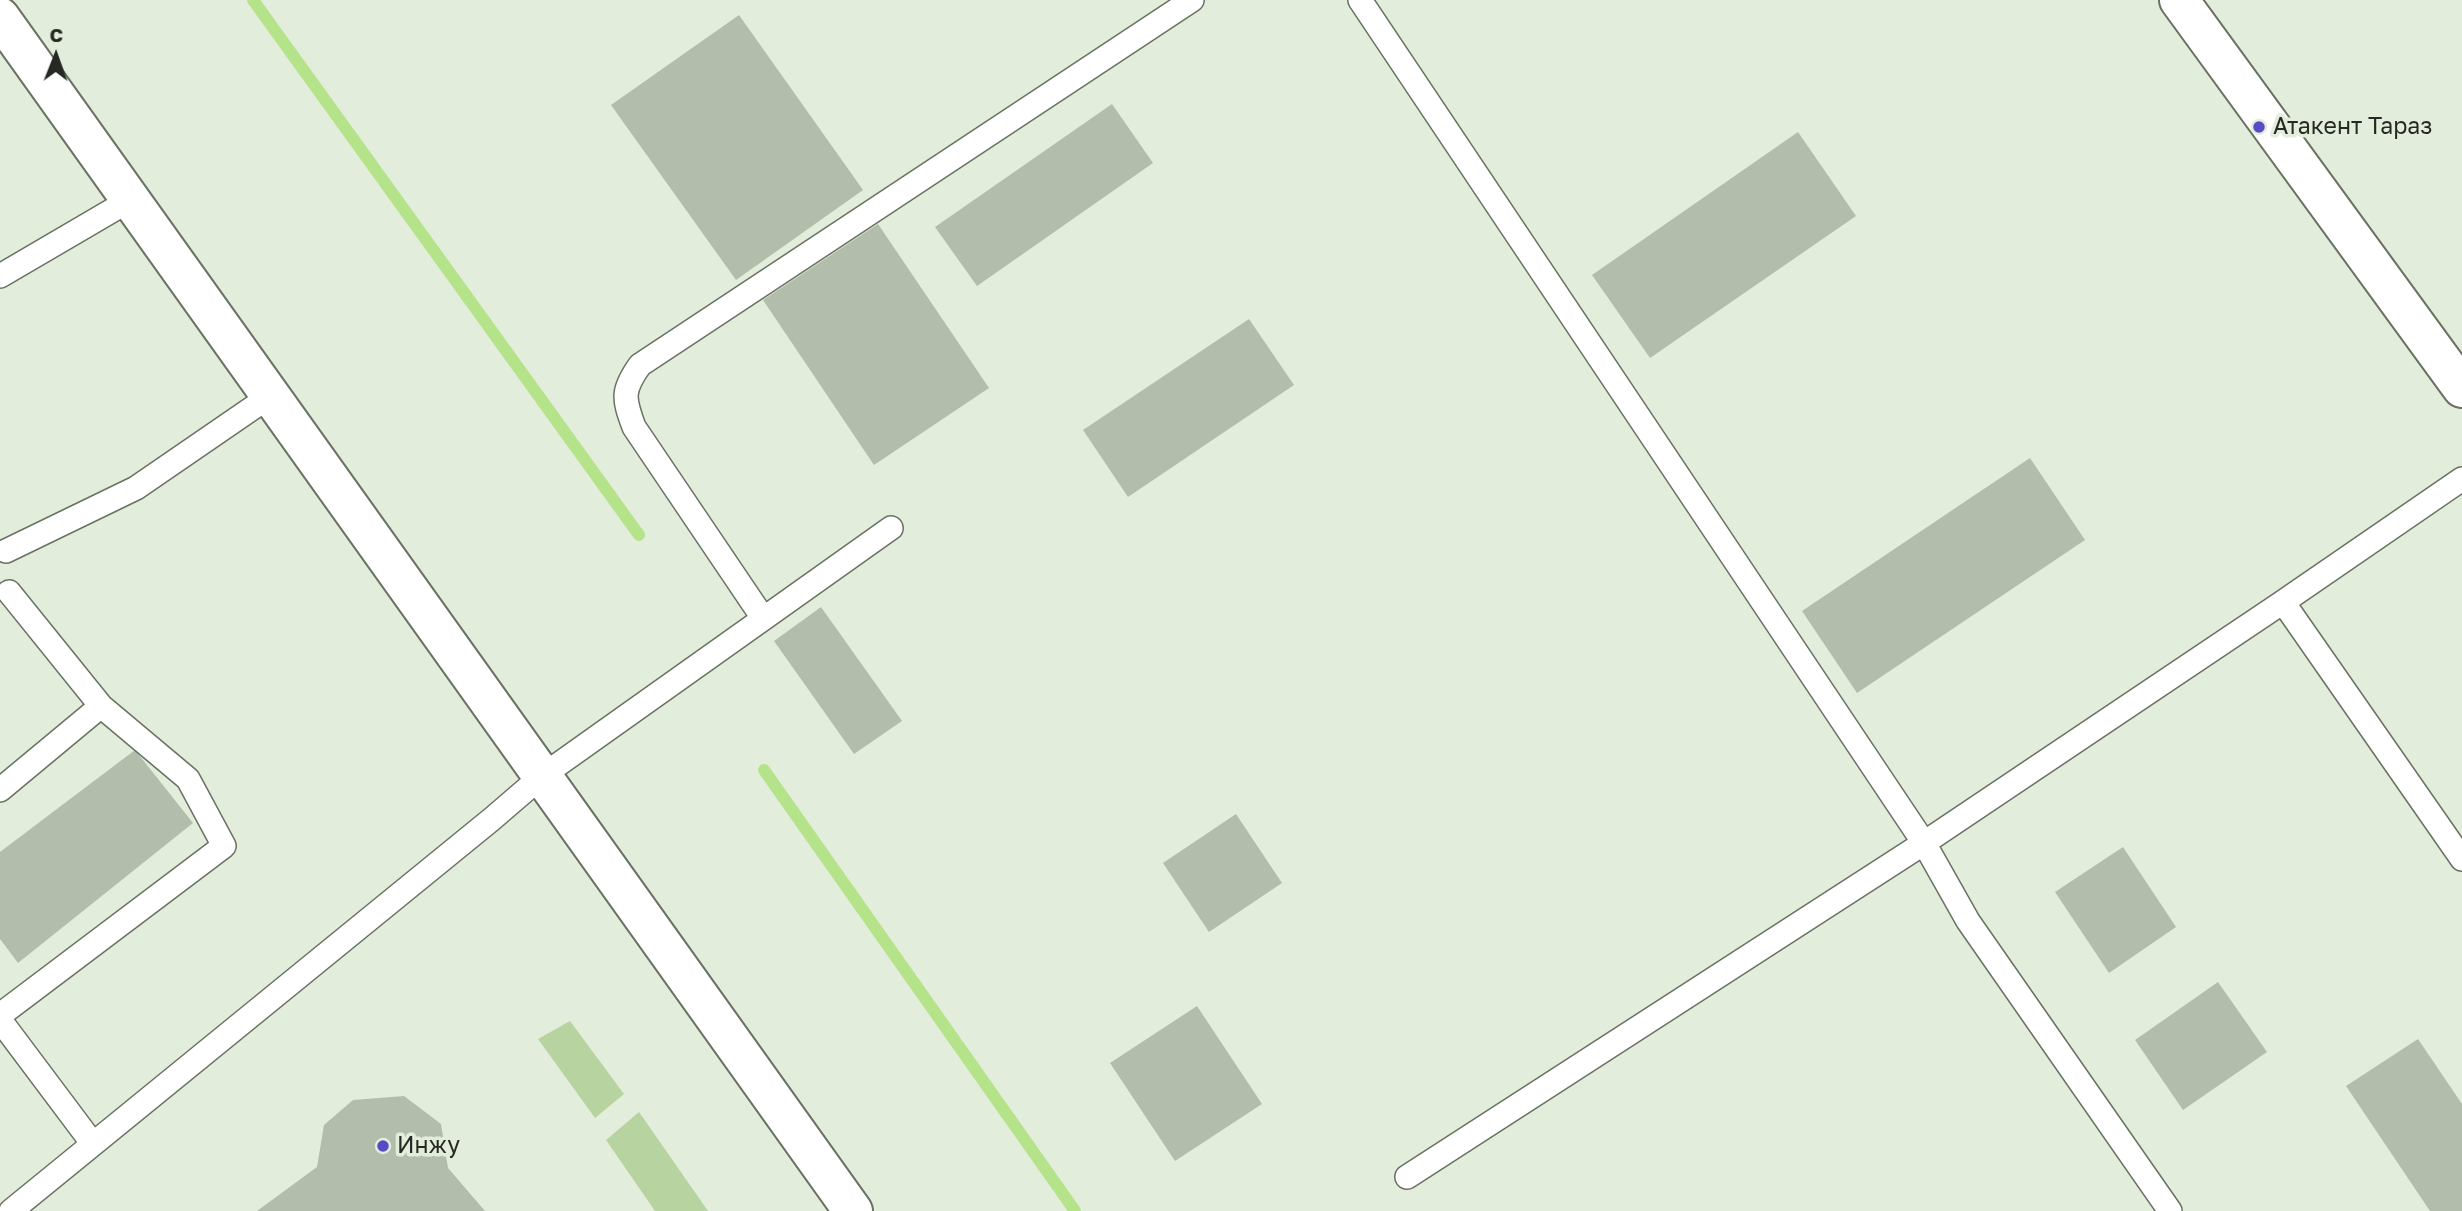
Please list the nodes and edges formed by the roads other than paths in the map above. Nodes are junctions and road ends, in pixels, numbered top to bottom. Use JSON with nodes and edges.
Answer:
{"nodes":[{"id":1,"x":1192,"y":0,"type":"edge"},
{"id":2,"x":1360,"y":0,"type":"edge"},
{"id":3,"x":2179,"y":0,"type":"edge"},
{"id":4,"x":0,"y":17,"type":"edge"},
{"id":5,"x":130,"y":200,"type":"junction"},
{"id":6,"x":0,"y":275,"type":"edge"},
{"id":7,"x":2462,"y":388,"type":"edge"},
{"id":8,"x":270,"y":396,"type":"junction"},
{"id":9,"x":2462,"y":479,"type":"edge"},
{"id":10,"x":891,"y":528,"type":"dead end"},
{"id":11,"x":3,"y":545,"type":"edge"},
{"id":12,"x":5,"y":593,"type":"edge"},
{"id":13,"x":2283,"y":602,"type":"junction"},
{"id":14,"x":763,"y":618,"type":"junction"},
{"id":15,"x":101,"y":706,"type":"junction"},
{"id":16,"x":542,"y":775,"type":"junction"},
{"id":17,"x":0,"y":790,"type":"edge"},
{"id":18,"x":1924,"y":843,"type":"junction"},
{"id":19,"x":2462,"y":859,"type":"edge"},
{"id":20,"x":0,"y":1017,"type":"edge"},
{"id":21,"x":93,"y":1144,"type":"junction"},
{"id":22,"x":1407,"y":1177,"type":"dead end"},
{"id":23,"x":11,"y":1211,"type":"edge"},
{"id":24,"x":853,"y":1211,"type":"edge"},
{"id":25,"x":2170,"y":1211,"type":"edge"}],
"edges":[{"from":1,"to":14,"type":"lane"},
{"from":2,"to":18,"type":"lane"},
{"from":3,"to":7,"type":"street"},
{"from":4,"to":5,"type":"street"},
{"from":5,"to":6,"type":"lane"},
{"from":5,"to":8,"type":"street"},
{"from":8,"to":11,"type":"lane"},
{"from":8,"to":16,"type":"street"},
{"from":9,"to":13,"type":"lane"},
{"from":10,"to":14,"type":"lane"},
{"from":11,"to":12,"type":"lane"},
{"from":12,"to":15,"type":"lane"},
{"from":13,"to":18,"type":"lane"},
{"from":13,"to":19,"type":"lane"},
{"from":14,"to":16,"type":"lane"},
{"from":15,"to":17,"type":"lane"},
{"from":15,"to":20,"type":"lane"},
{"from":16,"to":21,"type":"lane"},
{"from":16,"to":24,"type":"street"},
{"from":18,"to":22,"type":"lane"},
{"from":18,"to":25,"type":"lane"},
{"from":20,"to":21,"type":"lane"},
{"from":21,"to":23,"type":"lane"}]}
